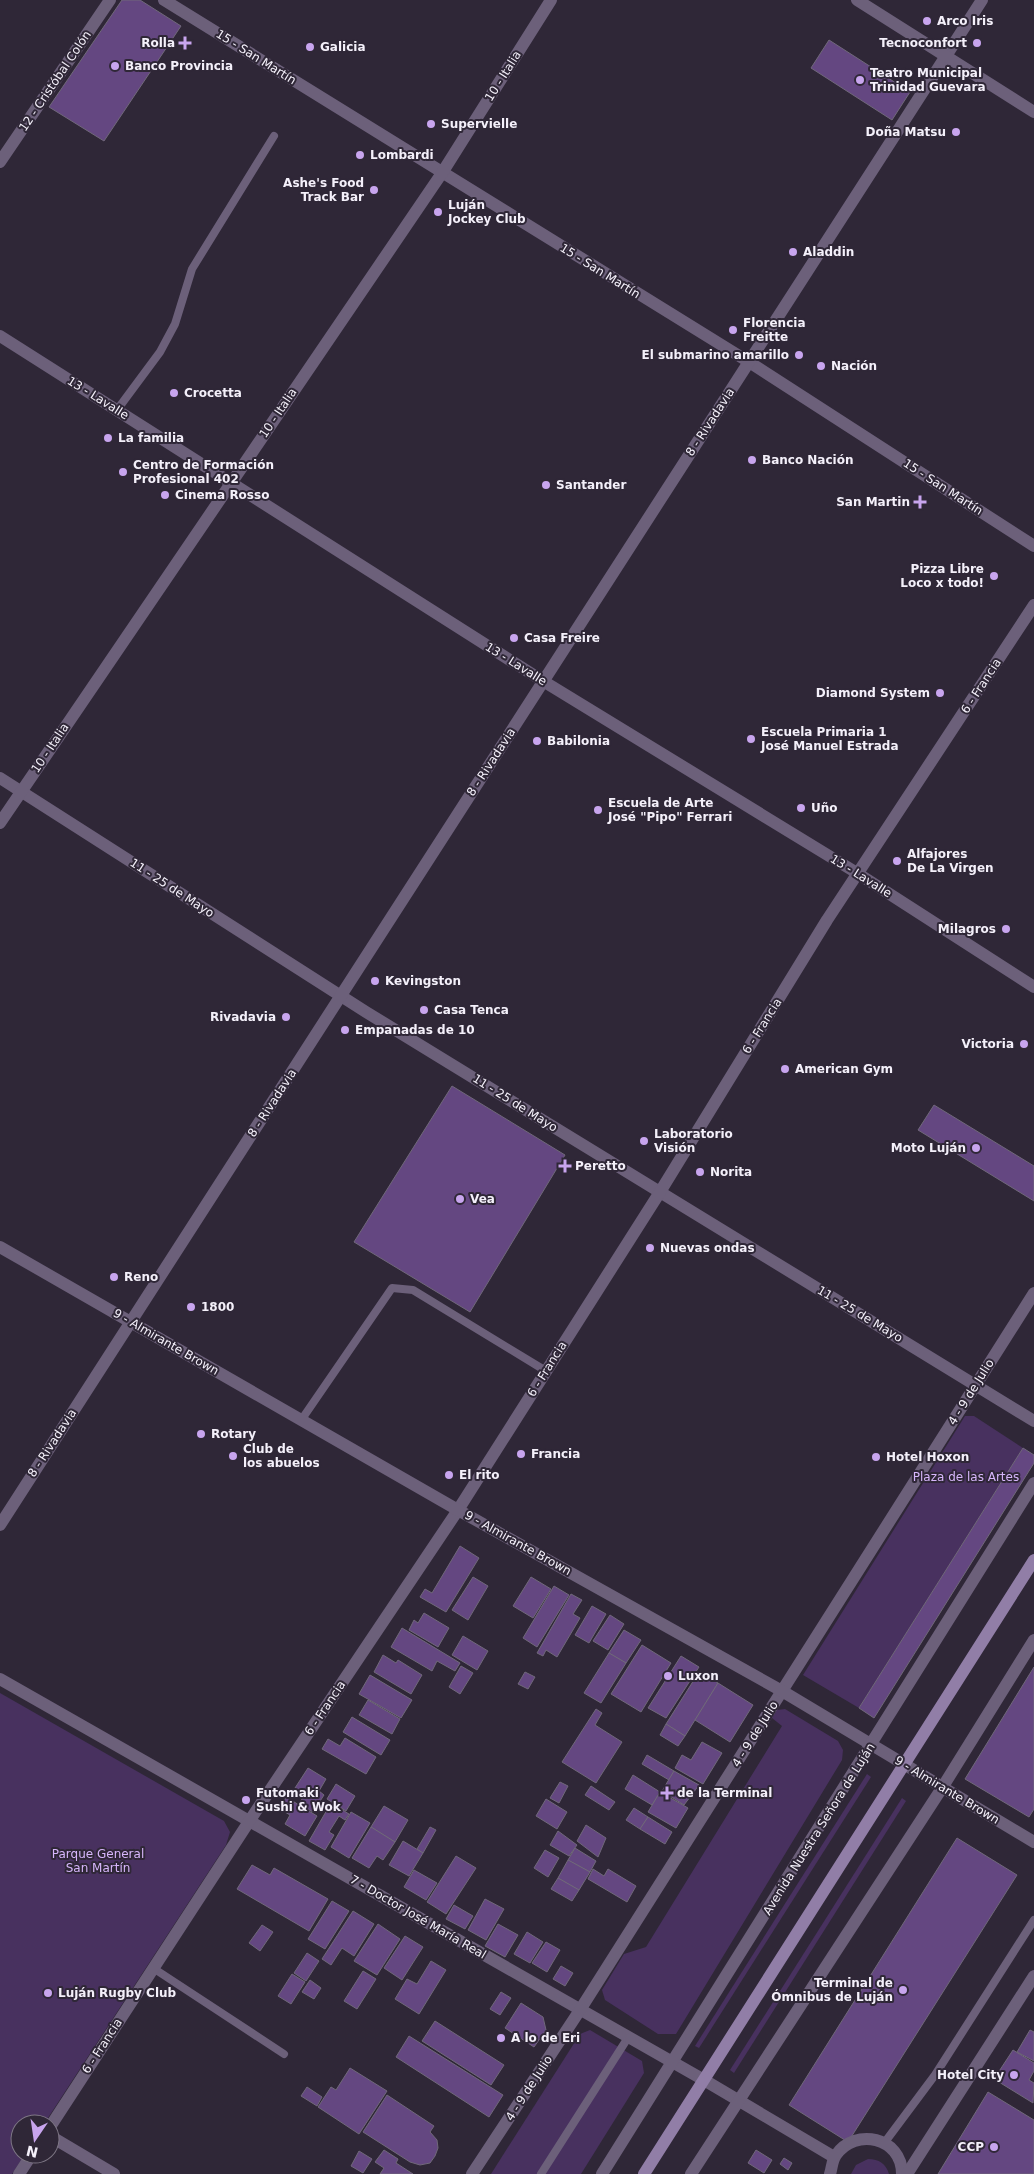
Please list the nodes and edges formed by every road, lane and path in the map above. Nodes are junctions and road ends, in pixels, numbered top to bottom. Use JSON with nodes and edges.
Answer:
{"nodes":[{"id":1,"x":110,"y":0,"type":"edge"},
{"id":2,"x":164,"y":0,"type":"edge"},
{"id":3,"x":551,"y":0,"type":"edge"},
{"id":4,"x":857,"y":0,"type":"edge"},
{"id":5,"x":982,"y":0,"type":"edge"},
{"id":6,"x":946,"y":56,"type":"junction"},
{"id":7,"x":1034,"y":112,"type":"edge"},
{"id":8,"x":274,"y":136,"type":"dead end"},
{"id":9,"x":0,"y":162,"type":"edge"},
{"id":10,"x":442,"y":173,"type":"junction"},
{"id":11,"x":0,"y":336,"type":"edge"},
{"id":12,"x":749,"y":362,"type":"junction"},
{"id":13,"x":117,"y":410,"type":"junction"},
{"id":14,"x":231,"y":482,"type":"junction"},
{"id":15,"x":1034,"y":546,"type":"edge"},
{"id":16,"x":1034,"y":605,"type":"edge"},
{"id":17,"x":543,"y":681,"type":"junction"},
{"id":18,"x":0,"y":778,"type":"edge"},
{"id":19,"x":21,"y":791,"type":"junction"},
{"id":20,"x":0,"y":823,"type":"edge"},
{"id":21,"x":857,"y":873,"type":"junction"},
{"id":22,"x":1034,"y":987,"type":"edge"},
{"id":23,"x":341,"y":996,"type":"junction"},
{"id":24,"x":660,"y":1192,"type":"junction"},
{"id":25,"x":0,"y":1247,"type":"edge"},
{"id":26,"x":1034,"y":1293,"type":"edge"},
{"id":27,"x":131,"y":1321,"type":"junction"},
{"id":28,"x":546,"y":1371,"type":"junction"},
{"id":29,"x":975,"y":1384,"type":"junction"},
{"id":30,"x":302,"y":1419,"type":"junction"},
{"id":31,"x":1034,"y":1421,"type":"edge"},
{"id":32,"x":1034,"y":1483,"type":"edge"},
{"id":33,"x":458,"y":1510,"type":"junction"},
{"id":34,"x":0,"y":1524,"type":"edge"},
{"id":35,"x":1034,"y":1560,"type":"edge"},
{"id":36,"x":1034,"y":1640,"type":"edge"},
{"id":37,"x":0,"y":1679,"type":"edge"},
{"id":38,"x":782,"y":1691,"type":"junction"},
{"id":39,"x":871,"y":1746,"type":"junction"},
{"id":40,"x":903,"y":1765,"type":"junction"},
{"id":41,"x":942,"y":1788,"type":"junction"},
{"id":42,"x":250,"y":1820,"type":"junction"},
{"id":43,"x":1034,"y":1842,"type":"edge"},
{"id":44,"x":1034,"y":1920,"type":"edge"},
{"id":45,"x":153,"y":1968,"type":"junction"},
{"id":46,"x":1034,"y":1976,"type":"edge"},
{"id":47,"x":580,"y":2010,"type":"junction"},
{"id":48,"x":629,"y":2036,"type":"junction"},
{"id":49,"x":284,"y":2054,"type":"dead end"},
{"id":50,"x":674,"y":2062,"type":"junction"},
{"id":51,"x":704,"y":2080,"type":"junction"},
{"id":52,"x":740,"y":2100,"type":"junction"},
{"id":53,"x":58,"y":2114,"type":"edge"},
{"id":54,"x":60,"y":2142,"type":"edge"},
{"id":55,"x":885,"y":2142,"type":"junction"},
{"id":56,"x":834,"y":2157,"type":"junction"},
{"id":57,"x":114,"y":2174,"type":"edge"},
{"id":58,"x":472,"y":2174,"type":"edge"},
{"id":59,"x":541,"y":2174,"type":"edge"},
{"id":60,"x":602,"y":2174,"type":"edge"},
{"id":61,"x":644,"y":2174,"type":"edge"},
{"id":62,"x":691,"y":2174,"type":"edge"},
{"id":63,"x":830,"y":2174,"type":"edge"},
{"id":64,"x":902,"y":2174,"type":"edge"},
{"id":65,"x":907,"y":2174,"type":"edge"}],
"edges":[{"from":1,"to":9,"type":"street","name":"12 - Cristóbal Colón"},
{"from":2,"to":10,"type":"street","name":"15 - San Martín"},
{"from":3,"to":10,"type":"street","name":"10 - Italia"},
{"from":4,"to":6,"type":"street"},
{"from":5,"to":6,"type":"street","name":"8 - Rivadavia"},
{"from":6,"to":7,"type":"street"},
{"from":6,"to":12,"type":"street","name":"8 - Rivadavia"},
{"from":8,"to":13,"type":"lane"},
{"from":10,"to":12,"type":"street","name":"15 - San Martín"},
{"from":10,"to":14,"type":"street","name":"10 - Italia"},
{"from":11,"to":13,"type":"street","name":"13 - Lavalle"},
{"from":12,"to":15,"type":"street","name":"15 - San Martín"},
{"from":12,"to":17,"type":"street","name":"8 - Rivadavia"},
{"from":13,"to":14,"type":"street","name":"13 - Lavalle"},
{"from":14,"to":17,"type":"street","name":"13 - Lavalle"},
{"from":14,"to":19,"type":"street","name":"10 - Italia"},
{"from":16,"to":21,"type":"street","name":"6 - Francia"},
{"from":17,"to":21,"type":"street","name":"13 - Lavalle"},
{"from":17,"to":23,"type":"street","name":"8 - Rivadavia"},
{"from":18,"to":19,"type":"street","name":"11 - 25 de Mayo"},
{"from":19,"to":20,"type":"street","name":"10 - Italia"},
{"from":19,"to":23,"type":"street","name":"11 - 25 de Mayo"},
{"from":21,"to":22,"type":"street","name":"13 - Lavalle"},
{"from":21,"to":24,"type":"street","name":"6 - Francia"},
{"from":23,"to":24,"type":"street","name":"11 - 25 de Mayo"},
{"from":23,"to":27,"type":"street","name":"8 - Rivadavia"},
{"from":24,"to":28,"type":"street","name":"6 - Francia"},
{"from":24,"to":29,"type":"street","name":"11 - 25 de Mayo"},
{"from":25,"to":27,"type":"street","name":"9 - Almirante Brown"},
{"from":26,"to":29,"type":"street","name":"4 - 9 de Julio"},
{"from":27,"to":30,"type":"street","name":"9 - Almirante Brown"},
{"from":27,"to":34,"type":"street","name":"8 - Rivadavia"},
{"from":28,"to":30,"type":"lane"},
{"from":28,"to":33,"type":"street","name":"6 - Francia"},
{"from":29,"to":31,"type":"street","name":"11 - 25 de Mayo"},
{"from":29,"to":38,"type":"street","name":"4 - 9 de Julio"},
{"from":30,"to":33,"type":"street","name":"9 - Almirante Brown"},
{"from":32,"to":39,"type":"street","name":"Avenida Nuestra Señora de Luján"},
{"from":33,"to":38,"type":"street","name":"9 - Almirante Brown"},
{"from":33,"to":42,"type":"street","name":"6 - Francia"},
{"from":35,"to":40,"type":"main road"},
{"from":36,"to":41,"type":"street"},
{"from":37,"to":42,"type":"street","name":"7 - Doctor José María Real"},
{"from":38,"to":39,"type":"street","name":"9 - Almirante Brown"},
{"from":38,"to":47,"type":"street","name":"4 - 9 de Julio"},
{"from":39,"to":40,"type":"street","name":"9 - Almirante Brown"},
{"from":39,"to":50,"type":"street","name":"Avenida Nuestra Señora de Luján"},
{"from":40,"to":41,"type":"street","name":"9 - Almirante Brown"},
{"from":40,"to":51,"type":"main road"},
{"from":41,"to":43,"type":"street","name":"9 - Almirante Brown"},
{"from":41,"to":52,"type":"street"},
{"from":42,"to":45,"type":"street","name":"6 - Francia"},
{"from":42,"to":47,"type":"street","name":"7 - Doctor José María Real"},
{"from":44,"to":55,"type":"lane"},
{"from":45,"to":49,"type":"lane"},
{"from":45,"to":53,"type":"street","name":"6 - Francia"},
{"from":46,"to":65,"type":"street"},
{"from":47,"to":48,"type":"street","name":"7 - Doctor José María Real"},
{"from":47,"to":58,"type":"street","name":"4 - 9 de Julio"},
{"from":48,"to":50,"type":"street","name":"7 - Doctor José María Real"},
{"from":48,"to":59,"type":"lane"},
{"from":50,"to":51,"type":"street","name":"7 - Doctor José María Real"},
{"from":50,"to":60,"type":"street","name":"Avenida Nuestra Señora de Luján"},
{"from":51,"to":52,"type":"street","name":"7 - Doctor José María Real"},
{"from":51,"to":61,"type":"main road"},
{"from":52,"to":56,"type":"street","name":"7 - Doctor José María Real"},
{"from":52,"to":62,"type":"street"},
{"from":54,"to":57,"type":"street"},
{"from":55,"to":56,"type":"street"},
{"from":55,"to":64,"type":"street"},
{"from":56,"to":63,"type":"street"}]}
